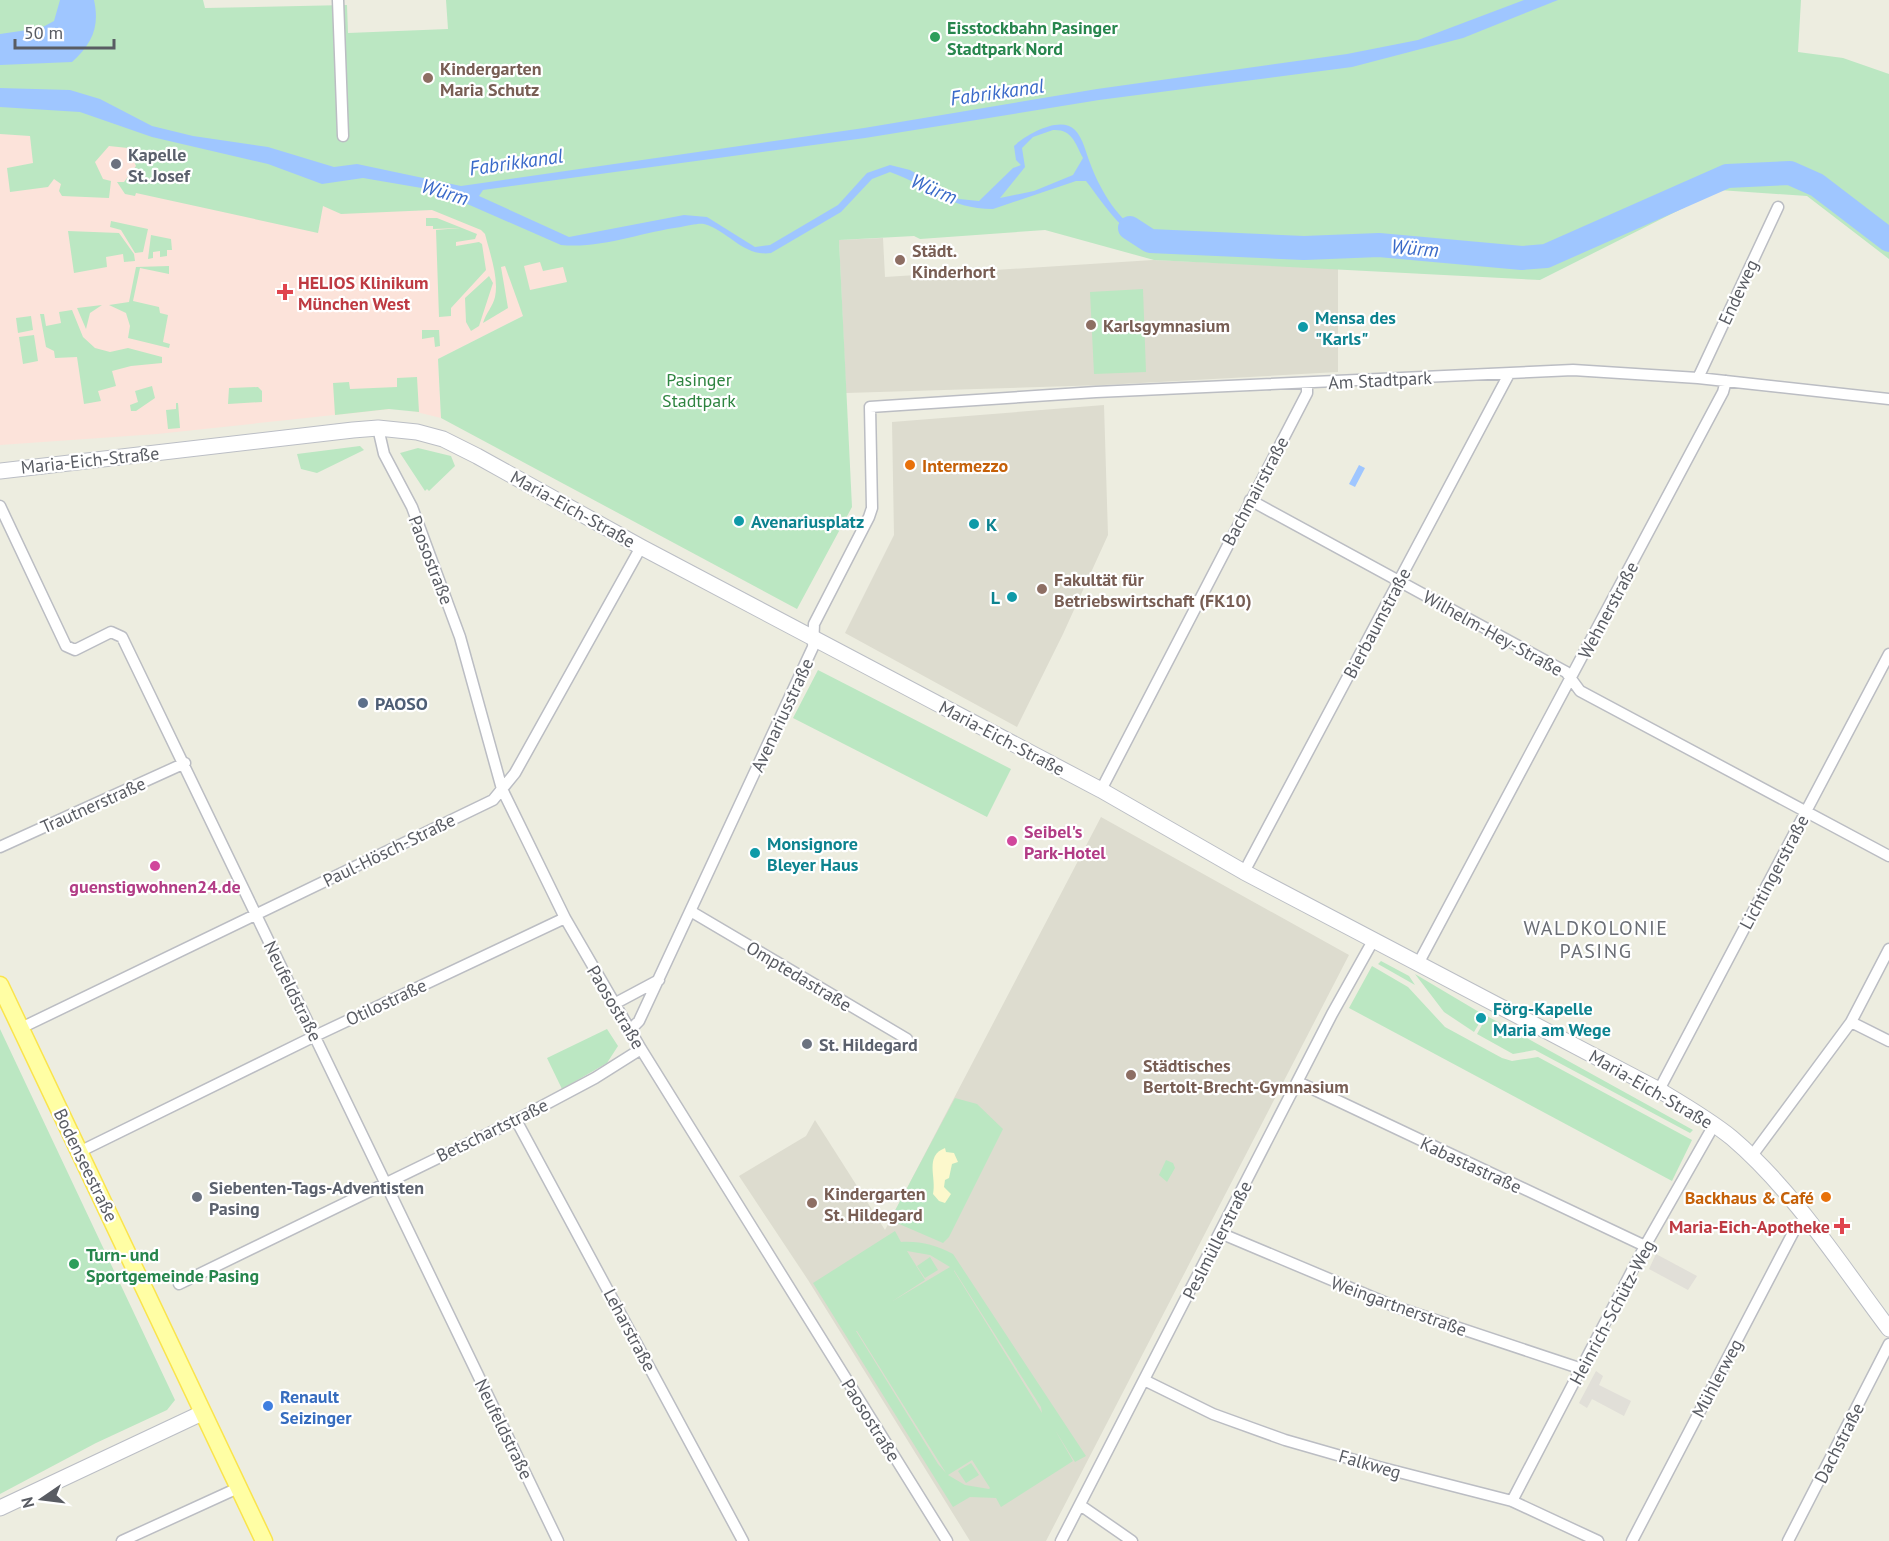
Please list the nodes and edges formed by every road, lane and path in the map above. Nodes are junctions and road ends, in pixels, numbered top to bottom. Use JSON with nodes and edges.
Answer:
{"nodes":[{"id":1,"x":338,"y":0,"type":"edge"},
{"id":2,"x":344,"y":136,"type":"dead end"},
{"id":3,"x":1778,"y":207,"type":"dead end"},
{"id":4,"x":1509,"y":374,"type":"junction"},
{"id":5,"x":1698,"y":378,"type":"junction"},
{"id":6,"x":1726,"y":381,"type":"junction"},
{"id":7,"x":1307,"y":384,"type":"junction"},
{"id":8,"x":1889,"y":399,"type":"edge"},
{"id":9,"x":870,"y":407,"type":"joint"},
{"id":10,"x":378,"y":429,"type":"junction"},
{"id":11,"x":0,"y":471,"type":"edge"},
{"id":12,"x":1250,"y":500,"type":"junction"},
{"id":13,"x":0,"y":506,"type":"edge"},
{"id":14,"x":641,"y":547,"type":"junction"},
{"id":15,"x":1399,"y":582,"type":"junction"},
{"id":16,"x":815,"y":639,"type":"junction"},
{"id":17,"x":1889,"y":654,"type":"edge"},
{"id":18,"x":1571,"y":680,"type":"junction"},
{"id":19,"x":185,"y":763,"type":"junction"},
{"id":20,"x":502,"y":789,"type":"junction"},
{"id":21,"x":1101,"y":790,"type":"junction"},
{"id":22,"x":1805,"y":811,"type":"junction"},
{"id":23,"x":0,"y":847,"type":"edge"},
{"id":24,"x":1889,"y":856,"type":"edge"},
{"id":25,"x":1244,"y":872,"type":"junction"},
{"id":26,"x":692,"y":912,"type":"junction"},
{"id":27,"x":256,"y":913,"type":"junction"},
{"id":28,"x":565,"y":918,"type":"junction"},
{"id":29,"x":1374,"y":939,"type":"junction"},
{"id":30,"x":1889,"y":949,"type":"edge"},
{"id":31,"x":1418,"y":964,"type":"junction"},
{"id":32,"x":659,"y":980,"type":"junction"},
{"id":33,"x":0,"y":985,"type":"edge"},
{"id":34,"x":614,"y":1004,"type":"junction"},
{"id":35,"x":1851,"y":1022,"type":"junction"},
{"id":36,"x":21,"y":1028,"type":"junction"},
{"id":37,"x":630,"y":1030,"type":"junction"},
{"id":38,"x":315,"y":1036,"type":"junction"},
{"id":39,"x":907,"y":1038,"type":"dead end"},
{"id":40,"x":1889,"y":1041,"type":"edge"},
{"id":41,"x":640,"y":1049,"type":"junction"},
{"id":42,"x":1298,"y":1082,"type":"junction"},
{"id":43,"x":1659,"y":1090,"type":"junction"},
{"id":44,"x":516,"y":1120,"type":"junction"},
{"id":45,"x":1714,"y":1125,"type":"junction"},
{"id":46,"x":79,"y":1152,"type":"junction"},
{"id":47,"x":1750,"y":1157,"type":"junction"},
{"id":48,"x":385,"y":1183,"type":"junction"},
{"id":49,"x":1807,"y":1219,"type":"junction"},
{"id":50,"x":1220,"y":1233,"type":"junction"},
{"id":51,"x":1645,"y":1246,"type":"junction"},
{"id":52,"x":179,"y":1284,"type":"dead end"},
{"id":53,"x":1889,"y":1329,"type":"edge"},
{"id":54,"x":1889,"y":1344,"type":"edge"},
{"id":55,"x":1582,"y":1369,"type":"junction"},
{"id":56,"x":1144,"y":1380,"type":"junction"},
{"id":57,"x":202,"y":1413,"type":"junction"},
{"id":58,"x":238,"y":1488,"type":"junction"},
{"id":59,"x":1512,"y":1501,"type":"junction"},
{"id":60,"x":1080,"y":1505,"type":"junction"},
{"id":61,"x":0,"y":1508,"type":"edge"},
{"id":62,"x":122,"y":1541,"type":"edge"},
{"id":63,"x":264,"y":1541,"type":"edge"},
{"id":64,"x":558,"y":1541,"type":"edge"},
{"id":65,"x":743,"y":1541,"type":"edge"},
{"id":66,"x":947,"y":1541,"type":"edge"},
{"id":67,"x":1061,"y":1541,"type":"edge"},
{"id":68,"x":1132,"y":1541,"type":"edge"},
{"id":69,"x":1598,"y":1541,"type":"edge"},
{"id":70,"x":1632,"y":1541,"type":"edge"},
{"id":71,"x":1788,"y":1541,"type":"edge"}],
"edges":[{"from":1,"to":2,"type":"street"},
{"from":3,"to":5,"type":"street","name":"Endeweg"},
{"from":4,"to":5,"type":"street","name":"Am Stadtpark"},
{"from":4,"to":7,"type":"street","name":"Am Stadtpark"},
{"from":4,"to":15,"type":"street","name":"Bierbaumstraße"},
{"from":5,"to":6,"type":"street","name":"Am Stadtpark"},
{"from":6,"to":8,"type":"street","name":"Am Stadtpark"},
{"from":6,"to":18,"type":"street","name":"Wehnerstraße"},
{"from":7,"to":9,"type":"street","name":"Am Stadtpark"},
{"from":7,"to":12,"type":"street","name":"Bachmairstraße"},
{"from":9,"to":16,"type":"street","name":"Avenariusstraße"},
{"from":10,"to":11,"type":"street","name":"Maria-Eich-Straße"},
{"from":10,"to":14,"type":"street","name":"Maria-Eich-Straße"},
{"from":10,"to":20,"type":"street","name":"Paosostraße"},
{"from":12,"to":15,"type":"street","name":"Wilhelm-Hey-Straße"},
{"from":12,"to":21,"type":"street","name":"Bachmairstraße"},
{"from":13,"to":19,"type":"street","name":"Neufeldstraße"},
{"from":14,"to":16,"type":"street","name":"Maria-Eich-Straße"},
{"from":14,"to":20,"type":"street","name":"Paul-Hösch-Straße"},
{"from":15,"to":18,"type":"street","name":"Wilhelm-Hey-Straße"},
{"from":15,"to":25,"type":"street","name":"Bierbaumstraße"},
{"from":16,"to":21,"type":"street","name":"Maria-Eich-Straße"},
{"from":16,"to":26,"type":"street","name":"Avenariusstraße"},
{"from":17,"to":22,"type":"street","name":"Lichtingerstraße"},
{"from":18,"to":22,"type":"street","name":"Wilhelm-Hey-Straße"},
{"from":18,"to":31,"type":"street","name":"Wehnerstraße"},
{"from":19,"to":23,"type":"street","name":"Trautnerstraße"},
{"from":19,"to":27,"type":"street","name":"Neufeldstraße"},
{"from":20,"to":27,"type":"street","name":"Paul-Hösch-Straße"},
{"from":20,"to":28,"type":"street","name":"Paosostraße"},
{"from":21,"to":25,"type":"street","name":"Maria-Eich-Straße"},
{"from":22,"to":24,"type":"street","name":"Wilhelm-Hey-Straße"},
{"from":22,"to":43,"type":"street","name":"Lichtingerstraße"},
{"from":25,"to":29,"type":"street","name":"Maria-Eich-Straße"},
{"from":26,"to":32,"type":"street","name":"Avenariusstraße"},
{"from":26,"to":39,"type":"street","name":"Omptedastraße"},
{"from":27,"to":36,"type":"street","name":"Paul-Hösch-Straße"},
{"from":27,"to":38,"type":"street","name":"Neufeldstraße"},
{"from":28,"to":34,"type":"street","name":"Paosostraße"},
{"from":28,"to":38,"type":"street","name":"Otilostraße"},
{"from":29,"to":31,"type":"street","name":"Maria-Eich-Straße"},
{"from":29,"to":42,"type":"street","name":"Peslmüllerstraße"},
{"from":30,"to":35,"type":"street"},
{"from":31,"to":43,"type":"street","name":"Maria-Eich-Straße"},
{"from":32,"to":34,"type":"street"},
{"from":32,"to":37,"type":"street","name":"Avenariusstraße"},
{"from":33,"to":36,"type":"main road","name":"Bodenseestraße"},
{"from":34,"to":37,"type":"street","name":"Paosostraße"},
{"from":35,"to":40,"type":"street"},
{"from":35,"to":47,"type":"street"},
{"from":36,"to":46,"type":"main road","name":"Bodenseestraße"},
{"from":37,"to":41,"type":"street","name":"Paosostraße"},
{"from":38,"to":46,"type":"street","name":"Otilostraße"},
{"from":38,"to":48,"type":"street","name":"Neufeldstraße"},
{"from":41,"to":44,"type":"street","name":"Betschartstraße"},
{"from":41,"to":66,"type":"street","name":"Paosostraße"},
{"from":42,"to":50,"type":"street","name":"Peslmüllerstraße"},
{"from":42,"to":51,"type":"street","name":"Kabastastraße"},
{"from":43,"to":45,"type":"street","name":"Maria-Eich-Straße"},
{"from":44,"to":48,"type":"street","name":"Betschartstraße"},
{"from":44,"to":65,"type":"street","name":"Leharstraße"},
{"from":45,"to":47,"type":"street","name":"Maria-Eich-Straße"},
{"from":45,"to":51,"type":"street","name":"Heinrich-Schütz-Weg"},
{"from":46,"to":57,"type":"main road","name":"Bodenseestraße"},
{"from":47,"to":49,"type":"street","name":"Maria-Eich-Straße"},
{"from":48,"to":52,"type":"street","name":"Betschartstraße"},
{"from":48,"to":64,"type":"street","name":"Neufeldstraße"},
{"from":49,"to":53,"type":"street","name":"Maria-Eich-Straße"},
{"from":49,"to":70,"type":"street","name":"Mühlerweg"},
{"from":50,"to":55,"type":"street","name":"Weingartnerstraße"},
{"from":50,"to":56,"type":"street","name":"Peslmüllerstraße"},
{"from":51,"to":55,"type":"street","name":"Heinrich-Schütz-Weg"},
{"from":54,"to":71,"type":"street","name":"Dachstraße"},
{"from":55,"to":59,"type":"street","name":"Heinrich-Schütz-Weg"},
{"from":56,"to":59,"type":"street","name":"Falkweg"},
{"from":56,"to":60,"type":"street","name":"Peslmüllerstraße"},
{"from":57,"to":58,"type":"main road","name":"Bodenseestraße"},
{"from":57,"to":61,"type":"street"},
{"from":58,"to":62,"type":"street"},
{"from":58,"to":63,"type":"main road","name":"Bodenseestraße"},
{"from":59,"to":69,"type":"street","name":"Falkweg"},
{"from":60,"to":67,"type":"street","name":"Peslmüllerstraße"},
{"from":60,"to":68,"type":"street"}]}
